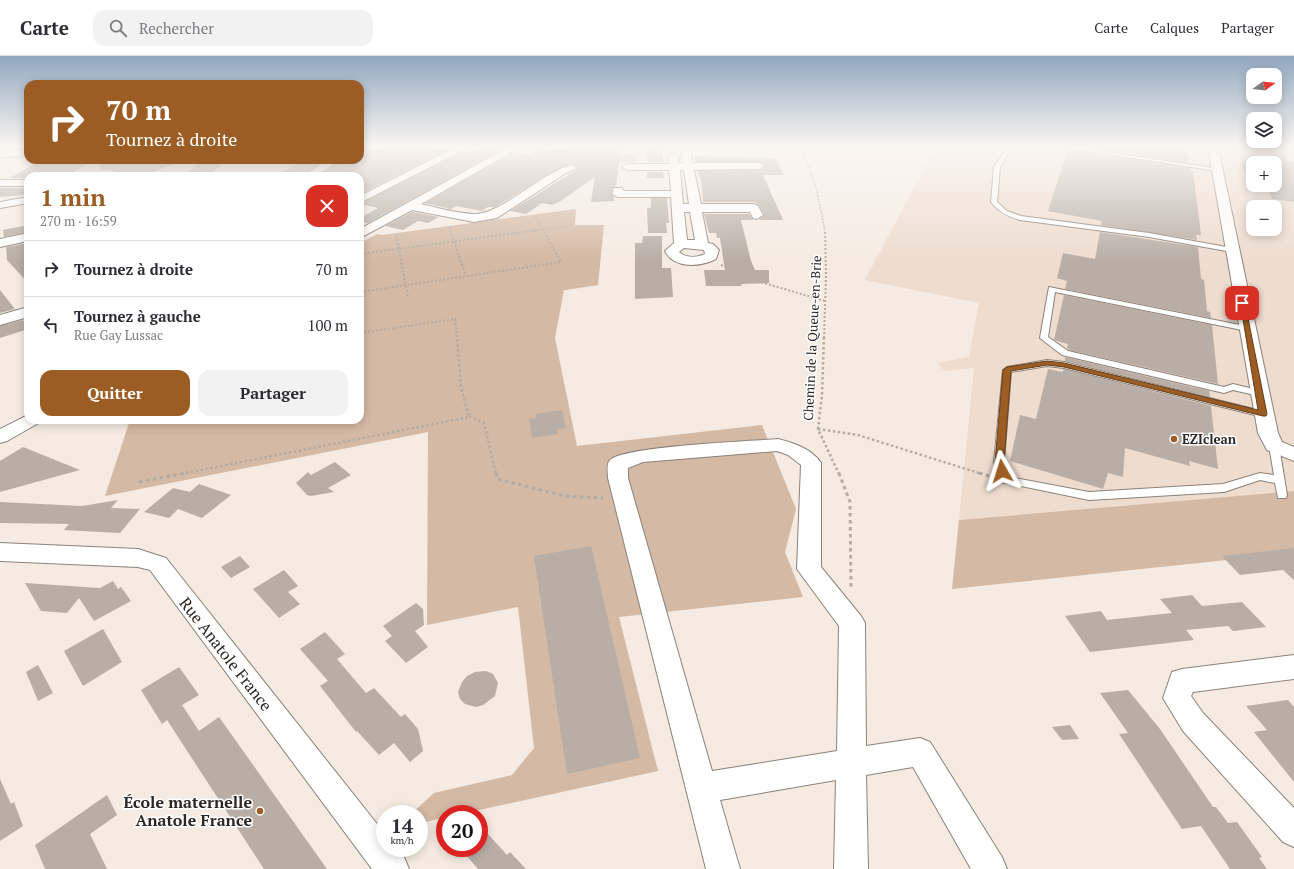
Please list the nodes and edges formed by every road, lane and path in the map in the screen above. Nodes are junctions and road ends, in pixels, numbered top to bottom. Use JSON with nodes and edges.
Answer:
{"nodes":[{"id":1,"x":390,"y":185,"type":"edge"},
{"id":2,"x":448,"y":185,"type":"edge"},
{"id":3,"x":540,"y":185,"type":"edge"},
{"id":4,"x":675,"y":185,"type":"edge"},
{"id":5,"x":692,"y":185,"type":"edge"},
{"id":6,"x":815,"y":185,"type":"edge"},
{"id":7,"x":995,"y":185,"type":"edge"},
{"id":8,"x":1220,"y":185,"type":"edge"},
{"id":9,"x":618,"y":190,"type":"dead end"},
{"id":10,"x":676,"y":194,"type":"junction"},
{"id":11,"x":364,"y":198,"type":"edge"},
{"id":12,"x":24,"y":201,"type":"edge"},
{"id":13,"x":0,"y":205,"type":"edge"},
{"id":14,"x":411,"y":206,"type":"junction"},
{"id":15,"x":678,"y":208,"type":"junction"},
{"id":16,"x":696,"y":208,"type":"junction"},
{"id":17,"x":757,"y":215,"type":"dead end"},
{"id":18,"x":535,"y":216,"type":"dead end"},
{"id":19,"x":568,"y":226,"type":"dead end"},
{"id":20,"x":449,"y":228,"type":"dead end"},
{"id":21,"x":542,"y":229,"type":"junction"},
{"id":22,"x":364,"y":232,"type":"edge"},
{"id":23,"x":396,"y":235,"type":"dead end"},
{"id":24,"x":24,"y":238,"type":"edge"},
{"id":25,"x":454,"y":241,"type":"junction"},
{"id":26,"x":0,"y":243,"type":"edge"},
{"id":27,"x":681,"y":245,"type":"junction"},
{"id":28,"x":702,"y":245,"type":"junction"},
{"id":29,"x":398,"y":248,"type":"junction"},
{"id":30,"x":1232,"y":250,"type":"junction"},
{"id":31,"x":364,"y":253,"type":"edge"},
{"id":32,"x":708,"y":258,"type":"junction"},
{"id":33,"x":466,"y":276,"type":"junction"},
{"id":34,"x":406,"y":285,"type":"junction"},
{"id":35,"x":364,"y":291,"type":"edge"},
{"id":36,"x":408,"y":297,"type":"dead end"},
{"id":37,"x":825,"y":301,"type":"junction"},
{"id":38,"x":24,"y":313,"type":"edge"},
{"id":39,"x":0,"y":320,"type":"edge"},
{"id":40,"x":1247,"y":329,"type":"junction"},
{"id":41,"x":364,"y":332,"type":"edge"},
{"id":42,"x":1259,"y":393,"type":"junction"},
{"id":43,"x":1263,"y":414,"type":"junction"},
{"id":44,"x":468,"y":415,"type":"junction"},
{"id":45,"x":24,"y":423,"type":"edge"},
{"id":46,"x":818,"y":429,"type":"junction"},
{"id":47,"x":0,"y":437,"type":"edge"},
{"id":48,"x":1274,"y":446,"type":"junction"},
{"id":49,"x":1294,"y":455,"type":"edge"},
{"id":50,"x":1005,"y":480,"type":"junction"},
{"id":51,"x":1279,"y":480,"type":"junction"},
{"id":52,"x":139,"y":482,"type":"dead end"},
{"id":53,"x":1282,"y":495,"type":"dead end"},
{"id":54,"x":623,"y":499,"type":"junction"},
{"id":55,"x":0,"y":552,"type":"edge"},
{"id":56,"x":852,"y":623,"type":"junction"},
{"id":57,"x":1294,"y":667,"type":"edge"},
{"id":58,"x":851,"y":764,"type":"junction"},
{"id":59,"x":701,"y":788,"type":"junction"},
{"id":60,"x":1294,"y":831,"type":"edge"},
{"id":61,"x":392,"y":869,"type":"edge"},
{"id":62,"x":723,"y":869,"type":"edge"},
{"id":63,"x":851,"y":869,"type":"edge"},
{"id":64,"x":990,"y":869,"type":"edge"}],
"edges":[{"from":1,"to":11,"type":"street"},
{"from":2,"to":14,"type":"street"},
{"from":3,"to":14,"type":"street"},
{"from":4,"to":10,"type":"street"},
{"from":5,"to":16,"type":"street"},
{"from":6,"to":37,"type":"path","name":"Chemin de la Queue-en-Brie"},
{"from":7,"to":30,"type":"lane"},
{"from":8,"to":30,"type":"street"},
{"from":9,"to":10,"type":"street"},
{"from":10,"to":15,"type":"street"},
{"from":12,"to":13,"type":"street"},
{"from":14,"to":22,"type":"street"},
{"from":15,"to":16,"type":"street"},
{"from":15,"to":27,"type":"street"},
{"from":16,"to":17,"type":"street"},
{"from":16,"to":28,"type":"street"},
{"from":18,"to":21,"type":"path"},
{"from":19,"to":21,"type":"path"},
{"from":20,"to":25,"type":"path"},
{"from":21,"to":25,"type":"path"},
{"from":21,"to":33,"type":"path"},
{"from":23,"to":29,"type":"path"},
{"from":24,"to":26,"type":"street"},
{"from":25,"to":29,"type":"path"},
{"from":25,"to":33,"type":"path"},
{"from":27,"to":28,"type":"street"},
{"from":27,"to":32,"type":"street"},
{"from":28,"to":32,"type":"street"},
{"from":29,"to":31,"type":"path"},
{"from":29,"to":34,"type":"path"},
{"from":30,"to":40,"type":"street"},
{"from":32,"to":37,"type":"path"},
{"from":33,"to":34,"type":"path"},
{"from":34,"to":35,"type":"path"},
{"from":34,"to":36,"type":"path"},
{"from":37,"to":46,"type":"path","name":"Chemin de la Queue-en-Brie"},
{"from":38,"to":39,"type":"street"},
{"from":40,"to":42,"type":"street"},
{"from":40,"to":42,"type":"lane"},
{"from":41,"to":44,"type":"path"},
{"from":42,"to":43,"type":"street"},
{"from":43,"to":48,"type":"street"},
{"from":43,"to":50,"type":"lane"},
{"from":44,"to":52,"type":"path"},
{"from":44,"to":54,"type":"path"},
{"from":45,"to":47,"type":"street"},
{"from":46,"to":50,"type":"path"},
{"from":46,"to":56,"type":"path","name":"Chemin de la Queue-en-Brie"},
{"from":48,"to":49,"type":"street"},
{"from":48,"to":51,"type":"lane"},
{"from":50,"to":51,"type":"lane"},
{"from":51,"to":53,"type":"lane"},
{"from":54,"to":56,"type":"street"},
{"from":54,"to":59,"type":"street"},
{"from":55,"to":61,"type":"street","name":"Rue Anatole France"},
{"from":56,"to":58,"type":"street"},
{"from":57,"to":60,"type":"street"},
{"from":58,"to":59,"type":"street"},
{"from":58,"to":63,"type":"street"},
{"from":58,"to":64,"type":"street"},
{"from":59,"to":62,"type":"street"}]}
